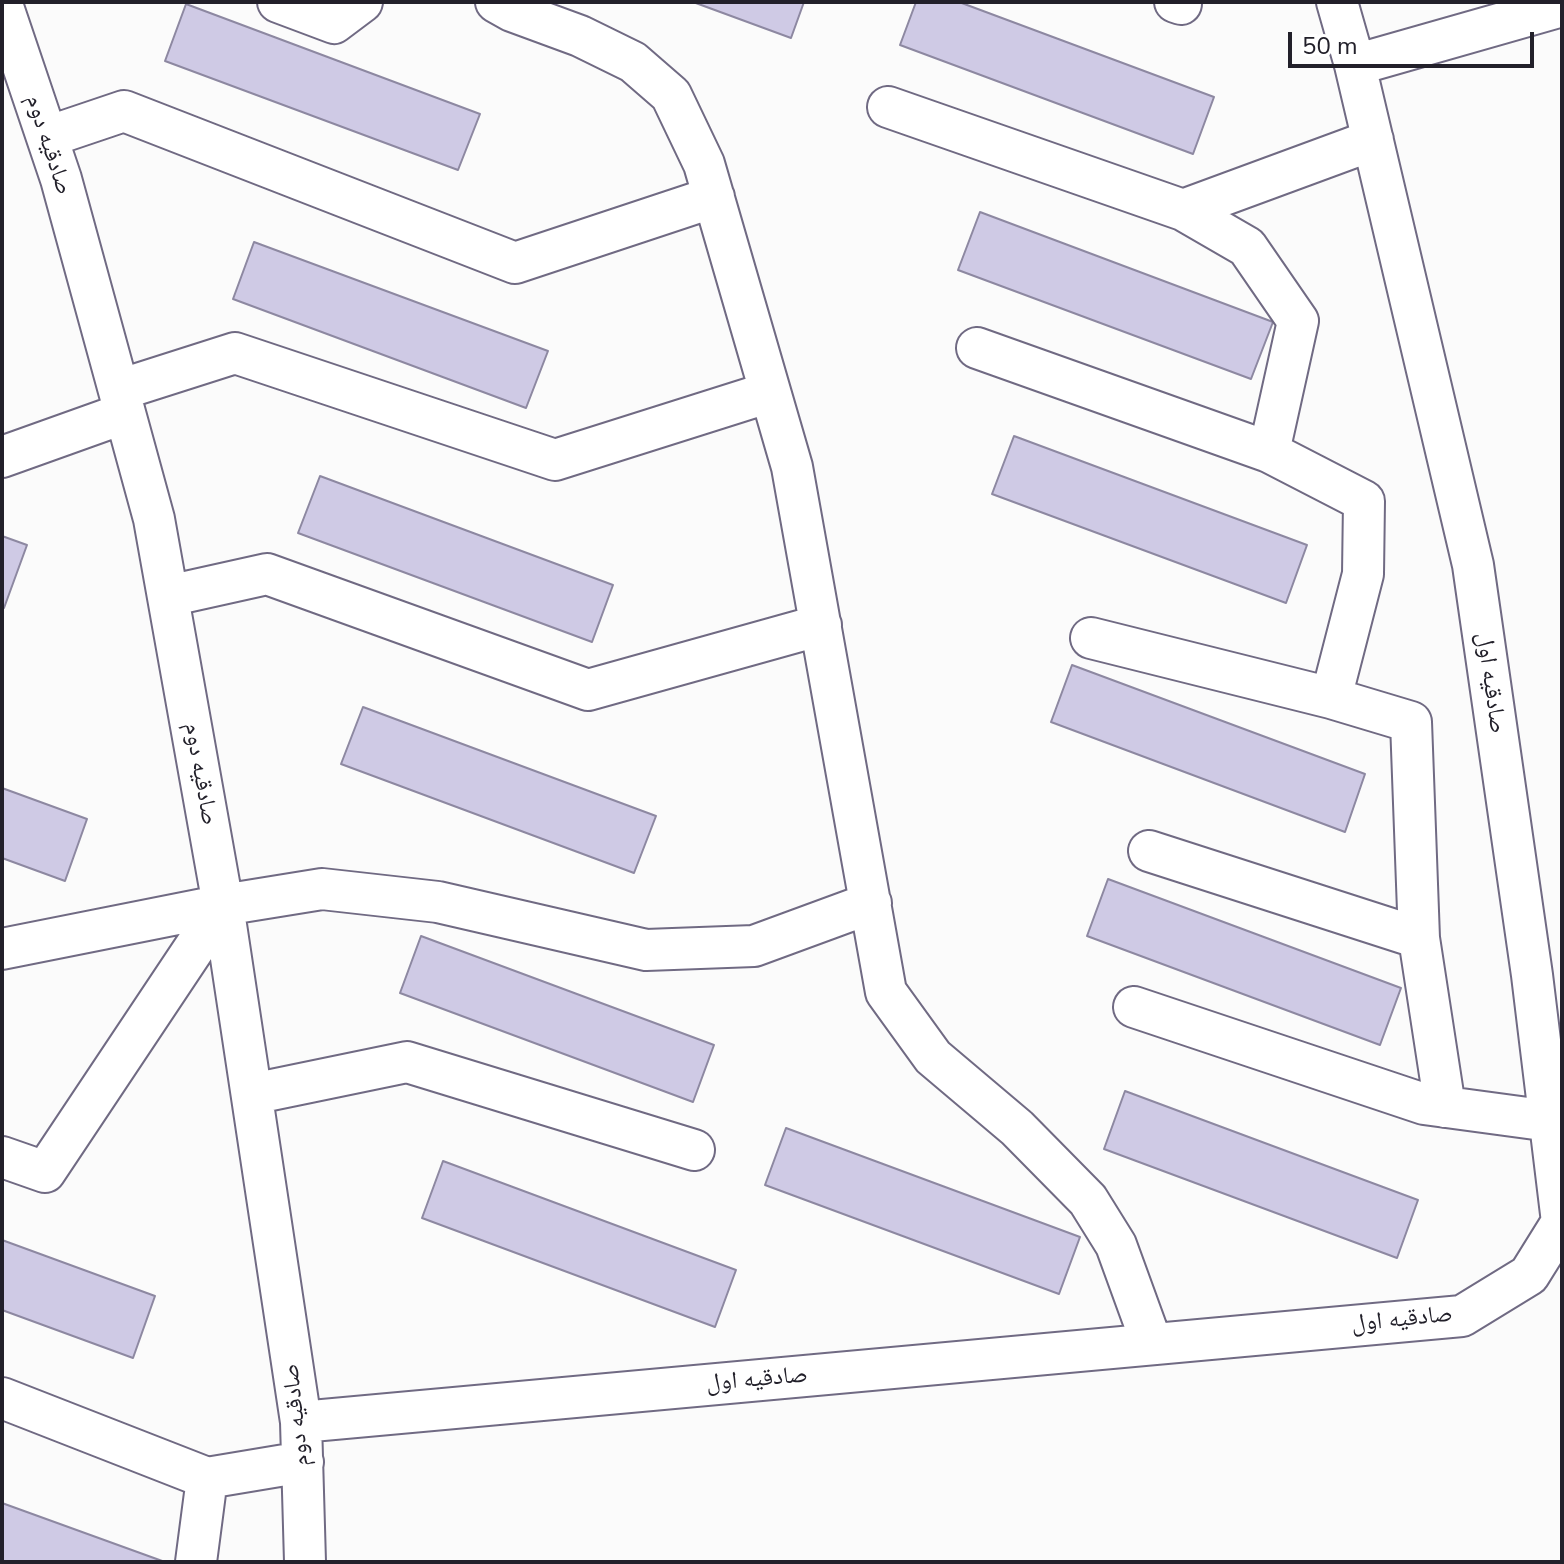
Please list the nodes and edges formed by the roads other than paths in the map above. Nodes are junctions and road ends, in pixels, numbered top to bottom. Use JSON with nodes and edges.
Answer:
{"nodes":[{"id":1,"x":278,"y":2,"type":"edge"},
{"id":2,"x":362,"y":2,"type":"edge"},
{"id":3,"x":496,"y":2,"type":"edge"},
{"id":4,"x":1337,"y":2,"type":"edge"},
{"id":5,"x":1562,"y":6,"type":"edge"},
{"id":6,"x":6,"y":30,"type":"edge"},
{"id":7,"x":1355,"y":65,"type":"junction"},
{"id":8,"x":888,"y":107,"type":"dead end"},
{"id":9,"x":47,"y":137,"type":"junction"},
{"id":10,"x":1373,"y":140,"type":"junction"},
{"id":11,"x":714,"y":197,"type":"junction"},
{"id":12,"x":1183,"y":210,"type":"junction"},
{"id":13,"x":977,"y":348,"type":"dead end"},
{"id":14,"x":770,"y":392,"type":"junction"},
{"id":15,"x":122,"y":401,"type":"junction"},
{"id":16,"x":1269,"y":452,"type":"junction"},
{"id":17,"x":2,"y":457,"type":"edge"},
{"id":18,"x":168,"y":596,"type":"junction"},
{"id":19,"x":821,"y":625,"type":"junction"},
{"id":20,"x":1091,"y":638,"type":"dead end"},
{"id":21,"x":1331,"y":698,"type":"junction"},
{"id":22,"x":1149,"y":851,"type":"dead end"},
{"id":23,"x":871,"y":903,"type":"junction"},
{"id":24,"x":223,"y":905,"type":"junction"},
{"id":25,"x":1419,"y":938,"type":"junction"},
{"id":26,"x":2,"y":949,"type":"edge"},
{"id":27,"x":1134,"y":1007,"type":"dead end"},
{"id":28,"x":252,"y":1094,"type":"junction"},
{"id":29,"x":1445,"y":1107,"type":"junction"},
{"id":30,"x":1550,"y":1121,"type":"junction"},
{"id":31,"x":694,"y":1150,"type":"dead end"},
{"id":32,"x":2,"y":1157,"type":"edge"},
{"id":33,"x":1152,"y":1344,"type":"junction"},
{"id":34,"x":2,"y":1398,"type":"edge"},
{"id":35,"x":301,"y":1422,"type":"junction"},
{"id":36,"x":303,"y":1462,"type":"junction"},
{"id":37,"x":207,"y":1478,"type":"junction"},
{"id":38,"x":196,"y":1562,"type":"edge"},
{"id":39,"x":305,"y":1562,"type":"edge"}],
"edges":[{"from":1,"to":2,"type":"street"},
{"from":3,"to":11,"type":"street"},
{"from":4,"to":7,"type":"street","name":"صادقیه اول"},
{"from":5,"to":7,"type":"street"},
{"from":6,"to":9,"type":"street","name":"صادقیه دوم"},
{"from":7,"to":10,"type":"street","name":"صادقیه اول"},
{"from":8,"to":12,"type":"street"},
{"from":9,"to":11,"type":"street"},
{"from":9,"to":15,"type":"street","name":"صادقیه دوم"},
{"from":10,"to":12,"type":"street"},
{"from":10,"to":30,"type":"street","name":"صادقیه اول"},
{"from":11,"to":14,"type":"street"},
{"from":12,"to":16,"type":"street"},
{"from":13,"to":16,"type":"street"},
{"from":14,"to":15,"type":"street"},
{"from":14,"to":19,"type":"street"},
{"from":15,"to":17,"type":"street"},
{"from":15,"to":18,"type":"street","name":"صادقیه دوم"},
{"from":16,"to":21,"type":"street"},
{"from":18,"to":19,"type":"street"},
{"from":18,"to":24,"type":"street","name":"صادقیه دوم"},
{"from":19,"to":23,"type":"street"},
{"from":20,"to":21,"type":"street"},
{"from":21,"to":25,"type":"street"},
{"from":22,"to":25,"type":"street"},
{"from":23,"to":24,"type":"street"},
{"from":23,"to":33,"type":"street"},
{"from":24,"to":26,"type":"street"},
{"from":24,"to":28,"type":"street","name":"صادقیه دوم"},
{"from":24,"to":32,"type":"street"},
{"from":25,"to":29,"type":"street"},
{"from":27,"to":29,"type":"street"},
{"from":28,"to":31,"type":"street"},
{"from":28,"to":35,"type":"street","name":"صادقیه دوم"},
{"from":29,"to":30,"type":"street"},
{"from":30,"to":33,"type":"street","name":"صادقیه اول"},
{"from":33,"to":35,"type":"street","name":"صادقیه اول"},
{"from":34,"to":37,"type":"street"},
{"from":35,"to":36,"type":"street","name":"صادقیه دوم"},
{"from":36,"to":37,"type":"street"},
{"from":36,"to":39,"type":"street","name":"صادقیه دوم"},
{"from":37,"to":38,"type":"street"}]}
